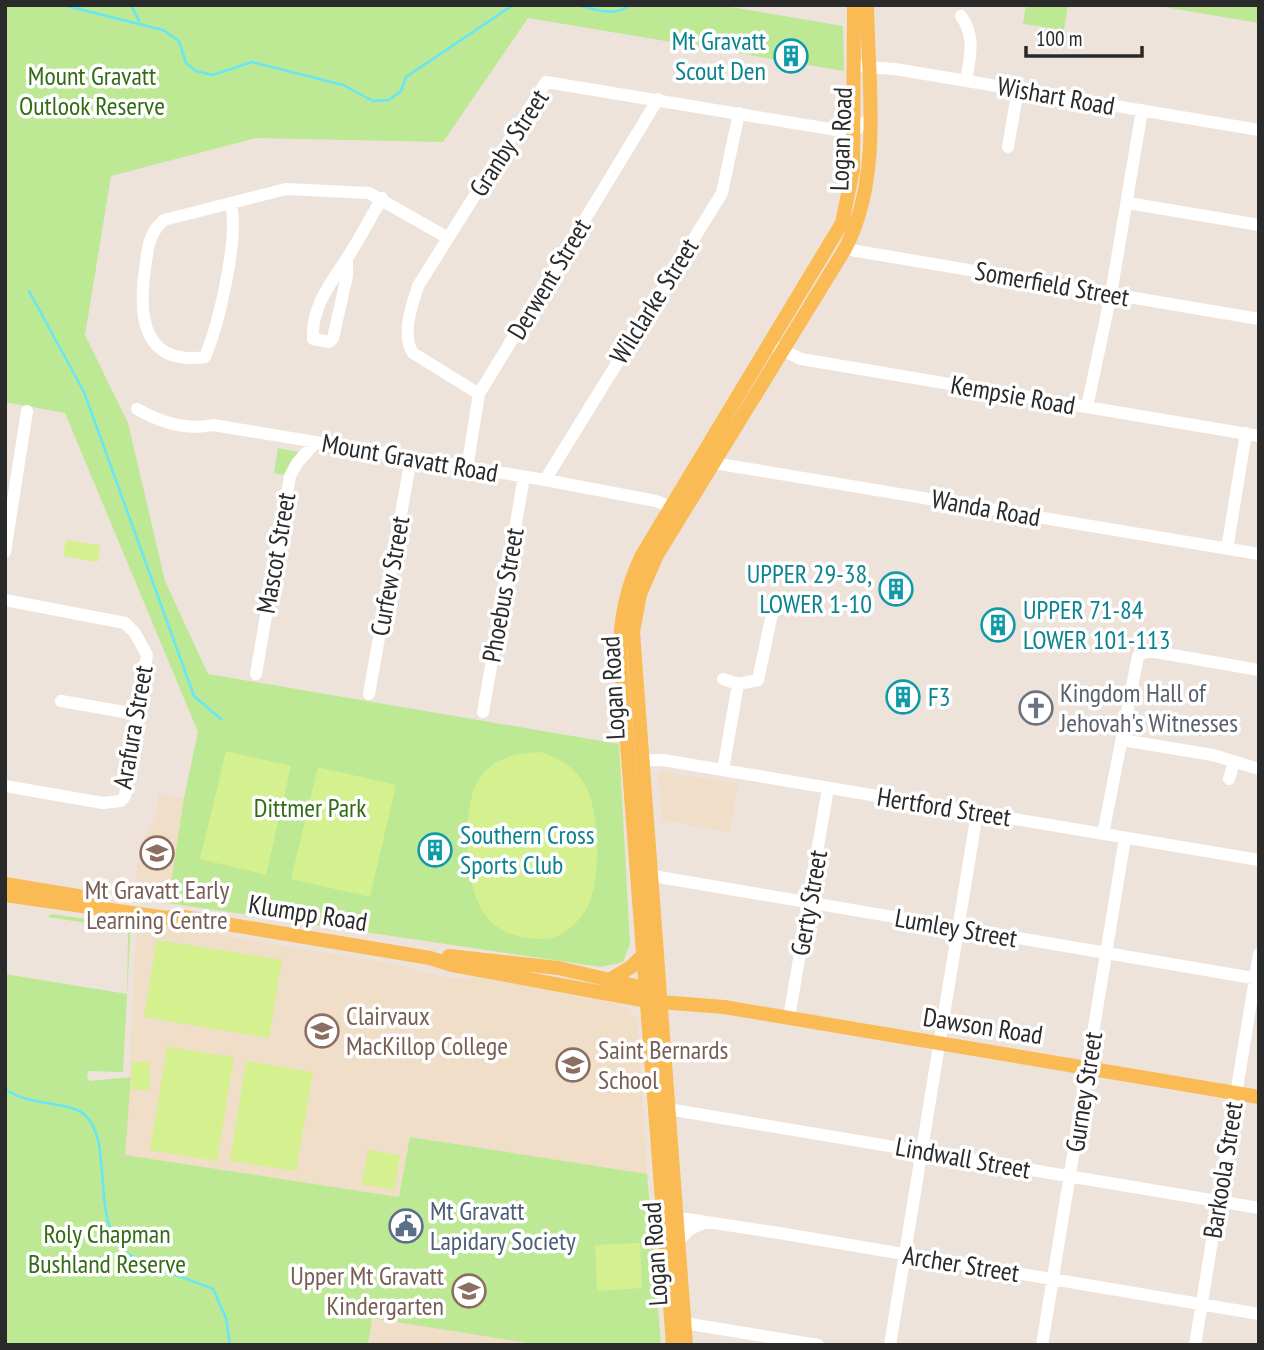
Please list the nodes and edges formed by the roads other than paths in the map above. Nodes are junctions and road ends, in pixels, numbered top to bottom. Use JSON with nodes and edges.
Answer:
{"nodes":[{"id":1,"x":854,"y":5,"type":"edge"},
{"id":2,"x":867,"y":5,"type":"edge"},
{"id":3,"x":961,"y":16,"type":"dead end"},
{"id":4,"x":860,"y":66,"type":"junction"},
{"id":5,"x":966,"y":81,"type":"junction"},
{"id":6,"x":1018,"y":89,"type":"junction"},
{"id":7,"x":657,"y":99,"type":"junction"},
{"id":8,"x":1142,"y":110,"type":"junction"},
{"id":9,"x":739,"y":113,"type":"junction"},
{"id":10,"x":868,"y":120,"type":"junction"},
{"id":11,"x":853,"y":130,"type":"junction"},
{"id":12,"x":1259,"y":130,"type":"edge"},
{"id":13,"x":1008,"y":147,"type":"dead end"},
{"id":14,"x":382,"y":198,"type":"junction"},
{"id":15,"x":1128,"y":203,"type":"junction"},
{"id":16,"x":231,"y":204,"type":"junction"},
{"id":17,"x":1259,"y":225,"type":"edge"},
{"id":18,"x":449,"y":237,"type":"junction"},
{"id":19,"x":845,"y":248,"type":"junction"},
{"id":20,"x":347,"y":258,"type":"junction"},
{"id":21,"x":1111,"y":294,"type":"junction"},
{"id":22,"x":1259,"y":319,"type":"edge"},
{"id":23,"x":777,"y":347,"type":"junction"},
{"id":24,"x":479,"y":394,"type":"junction"},
{"id":25,"x":1087,"y":407,"type":"junction"},
{"id":26,"x":136,"y":409,"type":"dead end"},
{"id":27,"x":27,"y":411,"type":"dead end"},
{"id":28,"x":1252,"y":435,"type":"edge"},
{"id":29,"x":316,"y":442,"type":"junction"},
{"id":30,"x":411,"y":458,"type":"junction"},
{"id":31,"x":714,"y":463,"type":"junction"},
{"id":32,"x":467,"y":468,"type":"junction"},
{"id":33,"x":524,"y":477,"type":"junction"},
{"id":34,"x":545,"y":480,"type":"junction"},
{"id":35,"x":677,"y":510,"type":"junction"},
{"id":36,"x":6,"y":544,"type":"edge"},
{"id":37,"x":1227,"y":549,"type":"junction"},
{"id":38,"x":1259,"y":554,"type":"edge"},
{"id":39,"x":5,"y":600,"type":"edge"},
{"id":40,"x":773,"y":609,"type":"dead end"},
{"id":41,"x":1259,"y":670,"type":"edge"},
{"id":42,"x":257,"y":674,"type":"dead end"},
{"id":43,"x":723,"y":679,"type":"dead end"},
{"id":44,"x":738,"y":684,"type":"junction"},
{"id":45,"x":369,"y":694,"type":"dead end"},
{"id":46,"x":61,"y":701,"type":"dead end"},
{"id":47,"x":483,"y":712,"type":"dead end"},
{"id":48,"x":136,"y":714,"type":"junction"},
{"id":49,"x":1122,"y":740,"type":"junction"},
{"id":50,"x":635,"y":761,"type":"junction"},
{"id":51,"x":1234,"y":762,"type":"junction"},
{"id":52,"x":1259,"y":769,"type":"edge"},
{"id":53,"x":723,"y":770,"type":"junction"},
{"id":54,"x":1229,"y":779,"type":"dead end"},
{"id":55,"x":5,"y":786,"type":"edge"},
{"id":56,"x":828,"y":788,"type":"junction"},
{"id":57,"x":976,"y":813,"type":"junction"},
{"id":58,"x":1103,"y":834,"type":"junction"},
{"id":59,"x":1125,"y":838,"type":"junction"},
{"id":60,"x":1259,"y":860,"type":"edge"},
{"id":61,"x":653,"y":876,"type":"junction"},
{"id":62,"x":5,"y":884,"type":"edge"},
{"id":63,"x":5,"y":895,"type":"edge"},
{"id":64,"x":809,"y":903,"type":"junction"},
{"id":65,"x":178,"y":916,"type":"junction"},
{"id":66,"x":957,"y":928,"type":"junction"},
{"id":67,"x":1106,"y":953,"type":"junction"},
{"id":68,"x":643,"y":954,"type":"junction"},
{"id":69,"x":1259,"y":954,"type":"edge"},
{"id":70,"x":430,"y":958,"type":"junction"},
{"id":71,"x":1257,"y":978,"type":"edge"},
{"id":72,"x":611,"y":979,"type":"junction"},
{"id":73,"x":654,"y":996,"type":"junction"},
{"id":74,"x":789,"y":1018,"type":"junction"},
{"id":75,"x":939,"y":1043,"type":"junction"},
{"id":76,"x":1088,"y":1068,"type":"junction"},
{"id":77,"x":1236,"y":1093,"type":"junction"},
{"id":78,"x":1259,"y":1097,"type":"edge"},
{"id":79,"x":668,"y":1109,"type":"junction"},
{"id":80,"x":922,"y":1151,"type":"junction"},
{"id":81,"x":1071,"y":1176,"type":"junction"},
{"id":82,"x":1219,"y":1201,"type":"junction"},
{"id":83,"x":1259,"y":1208,"type":"edge"},
{"id":84,"x":670,"y":1219,"type":"junction"},
{"id":85,"x":707,"y":1222,"type":"junction"},
{"id":86,"x":678,"y":1241,"type":"junction"},
{"id":87,"x":904,"y":1255,"type":"junction"},
{"id":88,"x":1053,"y":1279,"type":"junction"},
{"id":89,"x":1202,"y":1304,"type":"junction"},
{"id":90,"x":1259,"y":1314,"type":"edge"},
{"id":91,"x":684,"y":1323,"type":"junction"},
{"id":92,"x":673,"y":1345,"type":"edge"},
{"id":93,"x":686,"y":1345,"type":"edge"},
{"id":94,"x":818,"y":1345,"type":"edge"},
{"id":95,"x":890,"y":1345,"type":"edge"},
{"id":96,"x":1042,"y":1345,"type":"edge"},
{"id":97,"x":1195,"y":1345,"type":"edge"}],
"edges":[{"from":1,"to":4,"type":"main road","name":"Logan Road"},
{"from":2,"to":4,"type":"main road","name":"Logan Road"},
{"from":3,"to":5,"type":"street"},
{"from":4,"to":5,"type":"street","name":"Wishart Road"},
{"from":4,"to":10,"type":"main road","name":"Logan Road"},
{"from":4,"to":11,"type":"main road","name":"Logan Road"},
{"from":5,"to":6,"type":"street","name":"Wishart Road"},
{"from":6,"to":8,"type":"street","name":"Wishart Road"},
{"from":6,"to":13,"type":"street"},
{"from":7,"to":9,"type":"street","name":"Granby Street"},
{"from":7,"to":18,"type":"street","name":"Granby Street"},
{"from":7,"to":24,"type":"street","name":"Derwent Street"},
{"from":8,"to":12,"type":"street","name":"Wishart Road"},
{"from":8,"to":15,"type":"street"},
{"from":9,"to":11,"type":"street","name":"Granby Street"},
{"from":9,"to":34,"type":"street","name":"Wilclarke Street"},
{"from":10,"to":11,"type":"street"},
{"from":10,"to":19,"type":"main road","name":"Logan Road"},
{"from":11,"to":23,"type":"main road","name":"Logan Road"},
{"from":14,"to":16,"type":"street"},
{"from":14,"to":18,"type":"street"},
{"from":14,"to":20,"type":"street"},
{"from":15,"to":17,"type":"street"},
{"from":15,"to":21,"type":"street"},
{"from":16,"to":16,"type":"street"},
{"from":18,"to":24,"type":"street","name":"Granby Street"},
{"from":19,"to":21,"type":"street","name":"Somerfield Street"},
{"from":19,"to":23,"type":"main road","name":"Logan Road"},
{"from":20,"to":20,"type":"street"},
{"from":21,"to":22,"type":"street","name":"Somerfield Street"},
{"from":21,"to":25,"type":"street"},
{"from":23,"to":25,"type":"street","name":"Kempsie Road"},
{"from":23,"to":31,"type":"main road","name":"Logan Road"},
{"from":23,"to":35,"type":"main road","name":"Logan Road"},
{"from":24,"to":32,"type":"street","name":"Derwent Street"},
{"from":25,"to":28,"type":"street","name":"Kempsie Road"},
{"from":26,"to":29,"type":"street","name":"Mount Gravatt Road"},
{"from":27,"to":36,"type":"street"},
{"from":28,"to":37,"type":"street"},
{"from":29,"to":30,"type":"street","name":"Mount Gravatt Road"},
{"from":29,"to":42,"type":"street","name":"Mascot Street"},
{"from":30,"to":32,"type":"street","name":"Mount Gravatt Road"},
{"from":30,"to":45,"type":"street","name":"Curfew Street"},
{"from":31,"to":35,"type":"main road","name":"Logan Road"},
{"from":31,"to":37,"type":"street","name":"Wanda Road"},
{"from":32,"to":33,"type":"street","name":"Mount Gravatt Road"},
{"from":33,"to":34,"type":"street","name":"Mount Gravatt Road"},
{"from":33,"to":47,"type":"street","name":"Phoebus Street"},
{"from":34,"to":35,"type":"street","name":"Mount Gravatt Road"},
{"from":35,"to":50,"type":"main road","name":"Logan Road"},
{"from":37,"to":38,"type":"street","name":"Wanda Road"},
{"from":39,"to":48,"type":"street","name":"Arafura Street"},
{"from":40,"to":44,"type":"street"},
{"from":41,"to":49,"type":"street"},
{"from":43,"to":44,"type":"street"},
{"from":44,"to":53,"type":"street"},
{"from":46,"to":48,"type":"street"},
{"from":48,"to":55,"type":"street","name":"Arafura Street"},
{"from":49,"to":51,"type":"street"},
{"from":49,"to":58,"type":"street"},
{"from":50,"to":53,"type":"street","name":"Hertford Street"},
{"from":50,"to":61,"type":"main road","name":"Logan Road"},
{"from":50,"to":68,"type":"main road","name":"Logan Road"},
{"from":51,"to":52,"type":"street"},
{"from":51,"to":54,"type":"street"},
{"from":53,"to":56,"type":"street","name":"Hertford Street"},
{"from":56,"to":57,"type":"street","name":"Hertford Street"},
{"from":56,"to":64,"type":"street","name":"Gerty Street"},
{"from":57,"to":58,"type":"street","name":"Hertford Street"},
{"from":57,"to":66,"type":"street"},
{"from":58,"to":59,"type":"street","name":"Hertford Street"},
{"from":59,"to":60,"type":"street","name":"Hertford Street"},
{"from":59,"to":67,"type":"street","name":"Gurney Street"},
{"from":61,"to":64,"type":"street","name":"Lumley Street"},
{"from":61,"to":73,"type":"main road","name":"Logan Road"},
{"from":62,"to":65,"type":"main road","name":"Klumpp Road"},
{"from":63,"to":65,"type":"main road","name":"Klumpp Road"},
{"from":64,"to":66,"type":"street","name":"Lumley Street"},
{"from":64,"to":74,"type":"street","name":"Gerty Street"},
{"from":65,"to":70,"type":"main road","name":"Klumpp Road"},
{"from":66,"to":67,"type":"street","name":"Lumley Street"},
{"from":66,"to":75,"type":"street"},
{"from":67,"to":71,"type":"street","name":"Lumley Street"},
{"from":67,"to":76,"type":"street","name":"Gurney Street"},
{"from":68,"to":72,"type":"main road"},
{"from":68,"to":73,"type":"main road","name":"Logan Road"},
{"from":69,"to":71,"type":"street","name":"Barkoola Street"},
{"from":70,"to":72,"type":"main road","name":"Klumpp Road"},
{"from":70,"to":73,"type":"main road","name":"Klumpp Road"},
{"from":71,"to":77,"type":"street","name":"Barkoola Street"},
{"from":72,"to":73,"type":"main road","name":"Klumpp Road"},
{"from":73,"to":74,"type":"main road","name":"Dawson Road"},
{"from":73,"to":79,"type":"main road","name":"Logan Road"},
{"from":73,"to":84,"type":"main road","name":"Logan Road"},
{"from":74,"to":75,"type":"main road","name":"Dawson Road"},
{"from":75,"to":76,"type":"main road","name":"Dawson Road"},
{"from":75,"to":80,"type":"street"},
{"from":76,"to":77,"type":"main road","name":"Dawson Road"},
{"from":76,"to":81,"type":"street","name":"Gurney Street"},
{"from":77,"to":78,"type":"main road","name":"Dawson Road"},
{"from":77,"to":82,"type":"street","name":"Barkoola Street"},
{"from":79,"to":80,"type":"street","name":"Lindwall Street"},
{"from":79,"to":84,"type":"main road","name":"Logan Road"},
{"from":80,"to":81,"type":"street","name":"Lindwall Street"},
{"from":80,"to":87,"type":"street"},
{"from":81,"to":82,"type":"street","name":"Lindwall Street"},
{"from":81,"to":88,"type":"street","name":"Gurney Street"},
{"from":82,"to":83,"type":"street","name":"Lindwall Street"},
{"from":82,"to":89,"type":"street","name":"Barkoola Street"},
{"from":84,"to":85,"type":"street","name":"Archer Street"},
{"from":84,"to":86,"type":"main road","name":"Logan Road"},
{"from":84,"to":92,"type":"main road","name":"Logan Road"},
{"from":85,"to":86,"type":"street"},
{"from":85,"to":87,"type":"street","name":"Archer Street"},
{"from":86,"to":91,"type":"main road","name":"Logan Road"},
{"from":87,"to":88,"type":"street","name":"Archer Street"},
{"from":87,"to":95,"type":"street"},
{"from":88,"to":89,"type":"street","name":"Archer Street"},
{"from":88,"to":96,"type":"street","name":"Gurney Street"},
{"from":89,"to":90,"type":"street","name":"Archer Street"},
{"from":89,"to":97,"type":"street","name":"Barkoola Street"},
{"from":91,"to":93,"type":"main road","name":"Logan Road"},
{"from":91,"to":94,"type":"street"}]}
